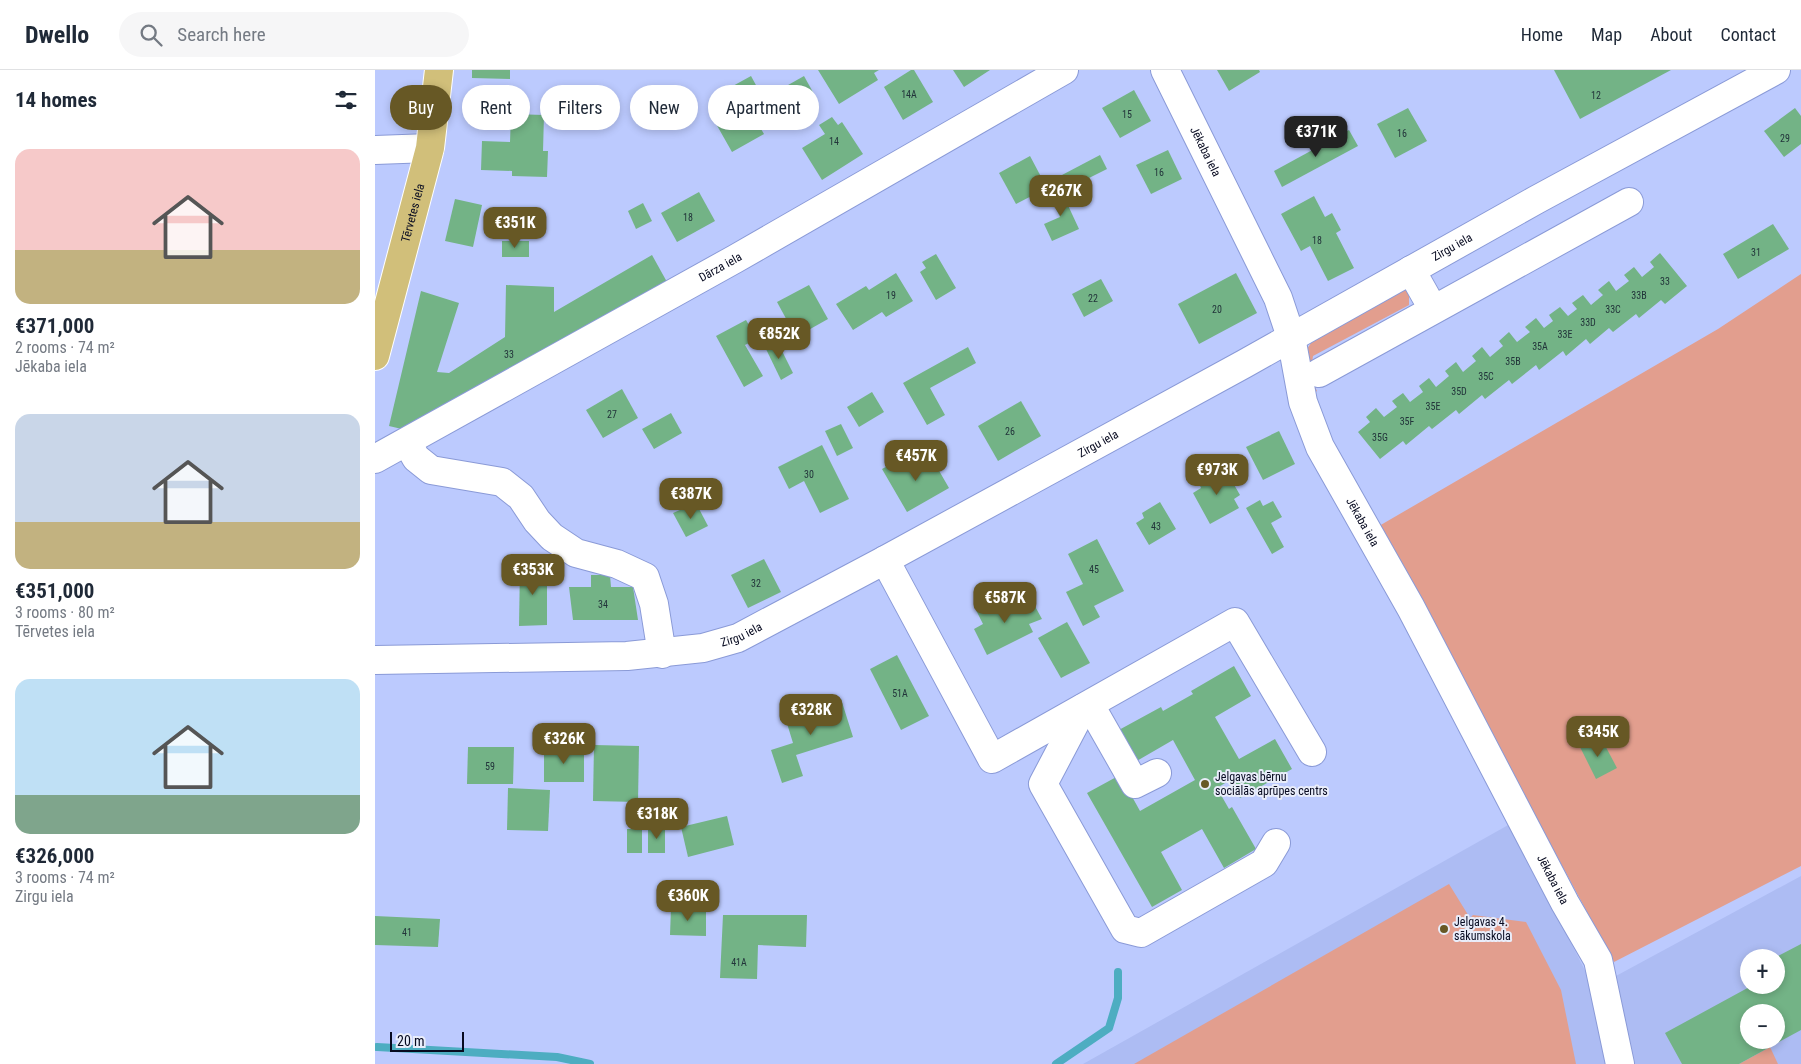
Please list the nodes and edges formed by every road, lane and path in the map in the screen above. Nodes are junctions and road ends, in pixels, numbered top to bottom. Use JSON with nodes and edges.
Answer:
{"nodes":[{"id":1,"x":439,"y":70,"type":"edge"},
{"id":2,"x":1064,"y":70,"type":"edge"},
{"id":3,"x":1165,"y":70,"type":"edge"},
{"id":4,"x":1776,"y":70,"type":"edge"},
{"id":5,"x":430,"y":148,"type":"junction"},
{"id":6,"x":375,"y":150,"type":"edge"},
{"id":7,"x":1629,"y":202,"type":"dead end"},
{"id":8,"x":1411,"y":270,"type":"junction"},
{"id":9,"x":1433,"y":309,"type":"junction"},
{"id":10,"x":1291,"y":337,"type":"junction"},
{"id":11,"x":375,"y":356,"type":"edge"},
{"id":12,"x":1319,"y":373,"type":"dead end"},
{"id":13,"x":407,"y":442,"type":"junction"},
{"id":14,"x":375,"y":459,"type":"edge"},
{"id":15,"x":885,"y":560,"type":"junction"},
{"id":16,"x":662,"y":654,"type":"junction"},
{"id":17,"x":375,"y":660,"type":"edge"},
{"id":18,"x":1086,"y":706,"type":"junction"},
{"id":19,"x":1312,"y":752,"type":"dead end"},
{"id":20,"x":1157,"y":773,"type":"dead end"},
{"id":21,"x":1276,"y":843,"type":"dead end"},
{"id":22,"x":1620,"y":1064,"type":"edge"}],
"edges":[{"from":1,"to":5,"type":"main road","name":"Tērvetes iela"},
{"from":2,"to":13,"type":"street","name":"Dārza iela"},
{"from":3,"to":10,"type":"street","name":"Jēkaba iela"},
{"from":4,"to":8,"type":"street","name":"Zirgu iela"},
{"from":5,"to":6,"type":"street"},
{"from":5,"to":11,"type":"main road","name":"Tērvetes iela"},
{"from":7,"to":9,"type":"street"},
{"from":8,"to":9,"type":"street"},
{"from":8,"to":10,"type":"street","name":"Zirgu iela"},
{"from":9,"to":12,"type":"street"},
{"from":10,"to":15,"type":"street","name":"Zirgu iela"},
{"from":10,"to":22,"type":"street","name":"Jēkaba iela"},
{"from":13,"to":14,"type":"street","name":"Dārza iela"},
{"from":13,"to":16,"type":"street"},
{"from":15,"to":16,"type":"street","name":"Zirgu iela"},
{"from":15,"to":18,"type":"street"},
{"from":16,"to":17,"type":"street","name":"Zirgu iela"},
{"from":18,"to":19,"type":"street"},
{"from":18,"to":20,"type":"street"},
{"from":18,"to":21,"type":"street"}]}
